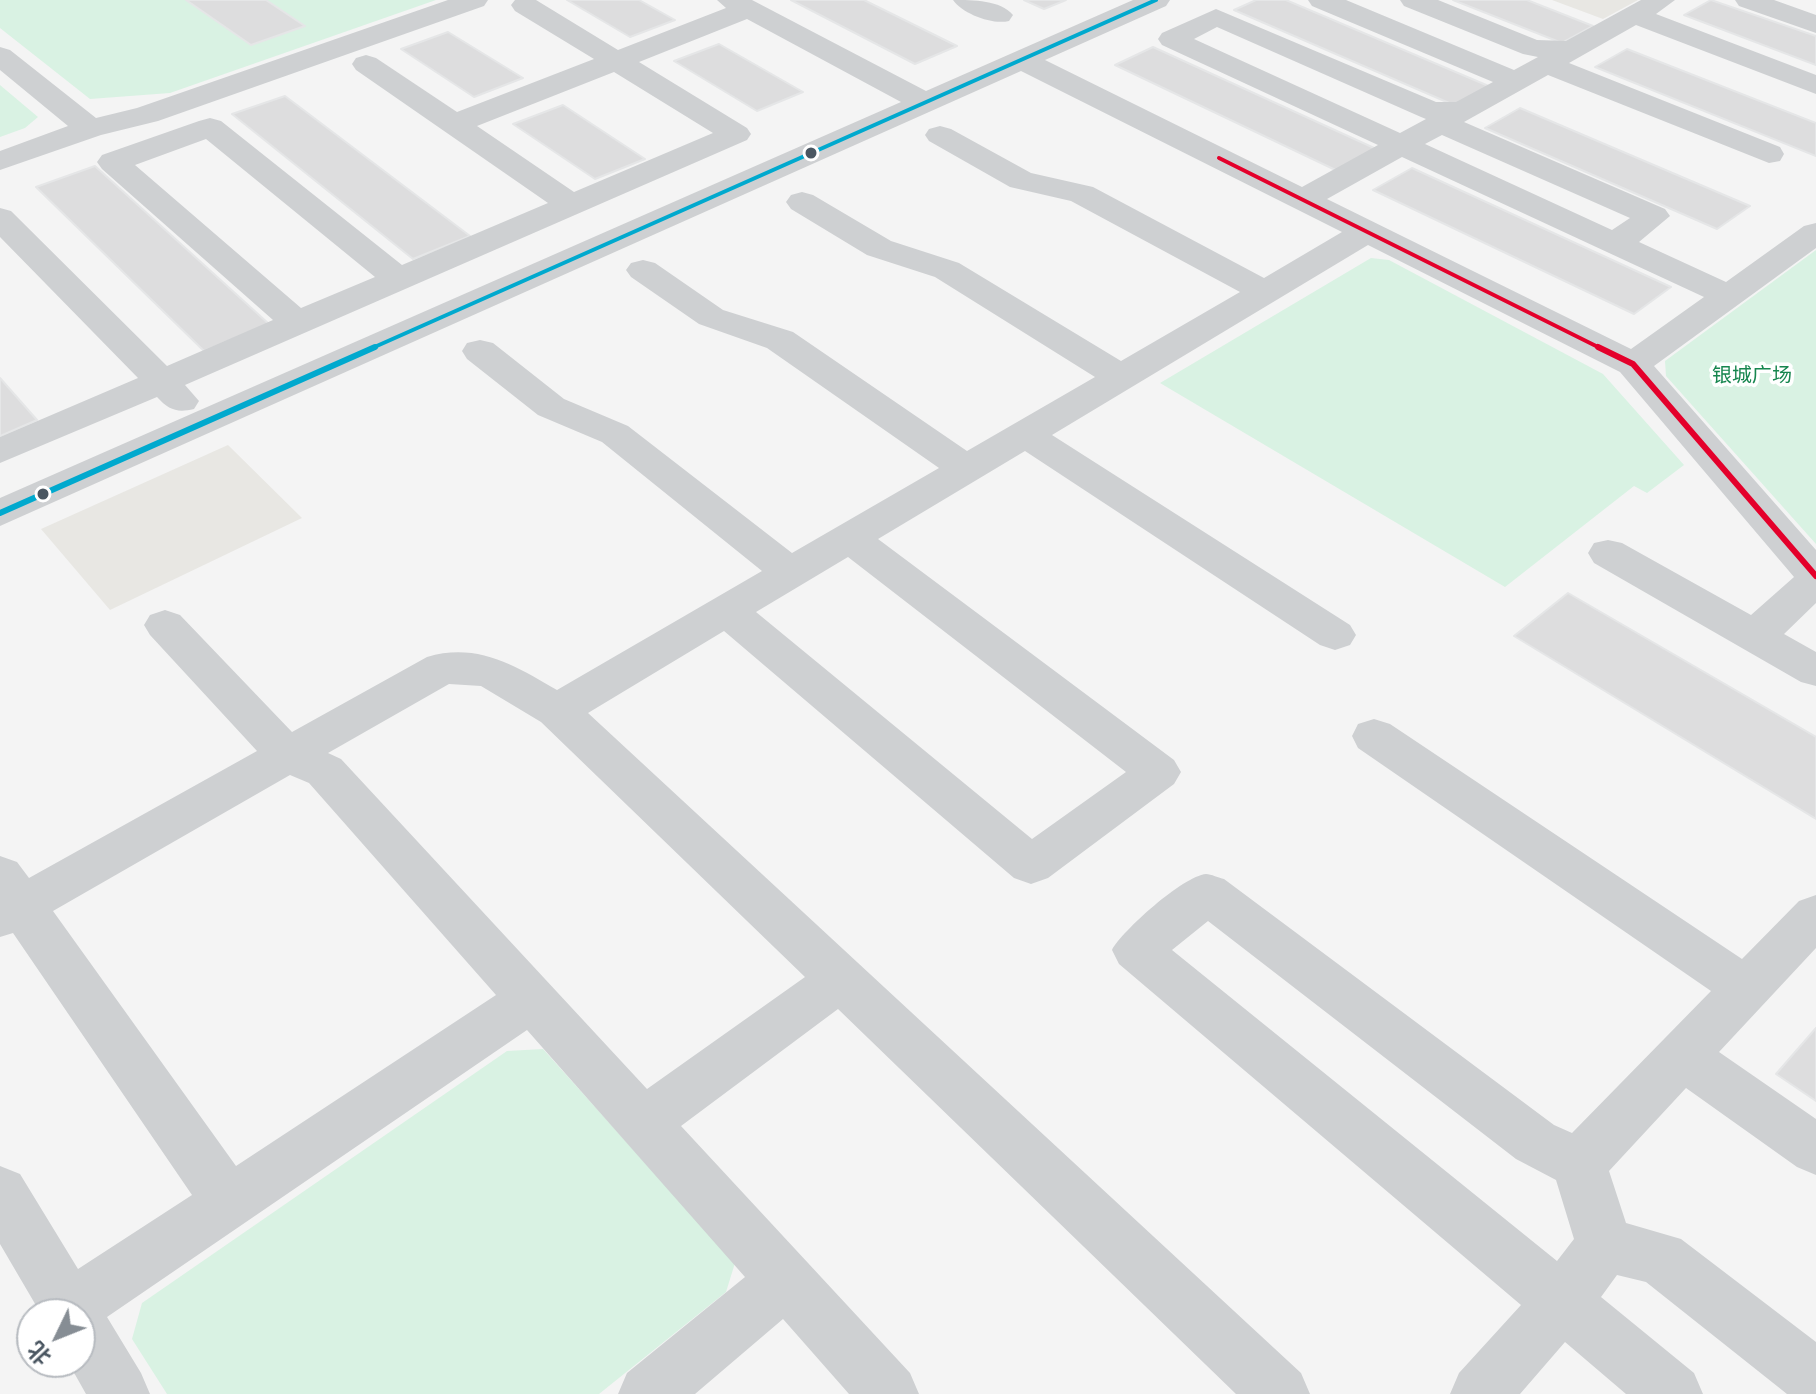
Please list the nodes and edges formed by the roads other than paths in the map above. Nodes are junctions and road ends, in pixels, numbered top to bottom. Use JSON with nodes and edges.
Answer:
{"nodes":[{"id":1,"x":474,"y":0,"type":"edge"},
{"id":2,"x":967,"y":0,"type":"edge"},
{"id":3,"x":1156,"y":0,"type":"edge"},
{"id":4,"x":1322,"y":0,"type":"edge"},
{"id":5,"x":1414,"y":0,"type":"edge"},
{"id":6,"x":1661,"y":0,"type":"edge"},
{"id":7,"x":1749,"y":0,"type":"edge"},
{"id":8,"x":525,"y":5,"type":"dead end"},
{"id":9,"x":740,"y":5,"type":"edge"},
{"id":10,"x":999,"y":15,"type":"dead end"},
{"id":11,"x":1634,"y":15,"type":"junction"},
{"id":12,"x":1816,"y":25,"type":"edge"},
{"id":13,"x":0,"y":56,"type":"edge"},
{"id":14,"x":1559,"y":57,"type":"junction"},
{"id":15,"x":617,"y":60,"type":"junction"},
{"id":16,"x":1022,"y":60,"type":"junction"},
{"id":17,"x":366,"y":64,"type":"dead end"},
{"id":18,"x":1516,"y":81,"type":"junction"},
{"id":19,"x":1816,"y":85,"type":"edge"},
{"id":20,"x":926,"y":103,"type":"junction"},
{"id":21,"x":1451,"y":117,"type":"junction"},
{"id":22,"x":454,"y":124,"type":"junction"},
{"id":23,"x":90,"y":129,"type":"junction"},
{"id":24,"x":940,"y":135,"type":"dead end"},
{"id":25,"x":1402,"y":145,"type":"junction"},
{"id":26,"x":1769,"y":154,"type":"dead end"},
{"id":27,"x":0,"y":161,"type":"edge"},
{"id":28,"x":1304,"y":199,"type":"junction"},
{"id":29,"x":802,"y":202,"type":"dead end"},
{"id":30,"x":571,"y":204,"type":"junction"},
{"id":31,"x":0,"y":218,"type":"edge"},
{"id":32,"x":1368,"y":231,"type":"junction"},
{"id":33,"x":1816,"y":233,"type":"edge"},
{"id":34,"x":1615,"y":243,"type":"junction"},
{"id":35,"x":643,"y":270,"type":"dead end"},
{"id":36,"x":398,"y":279,"type":"junction"},
{"id":37,"x":1265,"y":292,"type":"junction"},
{"id":38,"x":1729,"y":296,"type":"junction"},
{"id":39,"x":297,"y":323,"type":"junction"},
{"id":40,"x":480,"y":351,"type":"dead end"},
{"id":41,"x":1633,"y":364,"type":"junction"},
{"id":42,"x":1121,"y":377,"type":"junction"},
{"id":43,"x":162,"y":382,"type":"junction"},
{"id":44,"x":203,"y":423,"type":"junction"},
{"id":45,"x":1025,"y":434,"type":"junction"},
{"id":46,"x":0,"y":451,"type":"edge"},
{"id":47,"x":967,"y":469,"type":"junction"},
{"id":48,"x":0,"y":513,"type":"edge"},
{"id":49,"x":850,"y":538,"type":"junction"},
{"id":50,"x":1608,"y":553,"type":"dead end"},
{"id":51,"x":791,"y":573,"type":"junction"},
{"id":52,"x":1816,"y":578,"type":"edge"},
{"id":53,"x":727,"y":611,"type":"junction"},
{"id":54,"x":165,"y":625,"type":"dead end"},
{"id":55,"x":1335,"y":635,"type":"dead end"},
{"id":56,"x":1754,"y":637,"type":"junction"},
{"id":57,"x":1816,"y":671,"type":"edge"},
{"id":58,"x":557,"y":711,"type":"junction"},
{"id":59,"x":1374,"y":736,"type":"dead end"},
{"id":60,"x":287,"y":755,"type":"junction"},
{"id":61,"x":7,"y":899,"type":"edge"},
{"id":62,"x":1816,"y":915,"type":"edge"},
{"id":63,"x":840,"y":979,"type":"junction"},
{"id":64,"x":1746,"y":988,"type":"junction"},
{"id":65,"x":532,"y":999,"type":"junction"},
{"id":66,"x":1682,"y":1056,"type":"junction"},
{"id":67,"x":643,"y":1123,"type":"junction"},
{"id":68,"x":1816,"y":1150,"type":"edge"},
{"id":69,"x":1579,"y":1164,"type":"junction"},
{"id":70,"x":0,"y":1192,"type":"edge"},
{"id":71,"x":229,"y":1202,"type":"junction"},
{"id":72,"x":1604,"y":1245,"type":"junction"},
{"id":73,"x":786,"y":1280,"type":"junction"},
{"id":74,"x":63,"y":1298,"type":"edge"},
{"id":75,"x":96,"y":1300,"type":"edge"},
{"id":76,"x":1562,"y":1302,"type":"junction"},
{"id":77,"x":96,"y":1353,"type":"edge"},
{"id":78,"x":1816,"y":1379,"type":"edge"},
{"id":79,"x":120,"y":1394,"type":"edge"},
{"id":80,"x":648,"y":1394,"type":"edge"},
{"id":81,"x":889,"y":1394,"type":"edge"},
{"id":82,"x":1280,"y":1394,"type":"edge"},
{"id":83,"x":1480,"y":1394,"type":"edge"},
{"id":84,"x":1673,"y":1394,"type":"edge"}],
"edges":[{"from":1,"to":23,"type":"street"},
{"from":2,"to":10,"type":"street"},
{"from":3,"to":16,"type":"street"},
{"from":4,"to":18,"type":"street"},
{"from":5,"to":14,"type":"street"},
{"from":6,"to":11,"type":"street"},
{"from":7,"to":12,"type":"street"},
{"from":8,"to":15,"type":"street"},
{"from":9,"to":15,"type":"street"},
{"from":9,"to":20,"type":"street"},
{"from":11,"to":14,"type":"street"},
{"from":11,"to":19,"type":"street"},
{"from":13,"to":23,"type":"street"},
{"from":14,"to":18,"type":"street"},
{"from":14,"to":26,"type":"street"},
{"from":15,"to":22,"type":"street"},
{"from":15,"to":30,"type":"street"},
{"from":16,"to":20,"type":"street"},
{"from":16,"to":28,"type":"street"},
{"from":17,"to":22,"type":"street"},
{"from":18,"to":21,"type":"street"},
{"from":20,"to":44,"type":"street"},
{"from":21,"to":25,"type":"street"},
{"from":21,"to":25,"type":"street"},
{"from":21,"to":34,"type":"street"},
{"from":22,"to":30,"type":"street"},
{"from":23,"to":27,"type":"street"},
{"from":24,"to":37,"type":"street"},
{"from":25,"to":28,"type":"street"},
{"from":25,"to":34,"type":"street"},
{"from":28,"to":32,"type":"street"},
{"from":29,"to":42,"type":"street"},
{"from":30,"to":36,"type":"street"},
{"from":31,"to":43,"type":"street"},
{"from":32,"to":37,"type":"street"},
{"from":32,"to":41,"type":"street"},
{"from":33,"to":38,"type":"street"},
{"from":34,"to":38,"type":"street"},
{"from":35,"to":47,"type":"street"},
{"from":36,"to":39,"type":"street"},
{"from":36,"to":39,"type":"street"},
{"from":37,"to":42,"type":"street"},
{"from":38,"to":41,"type":"street"},
{"from":39,"to":43,"type":"street"},
{"from":40,"to":51,"type":"street"},
{"from":41,"to":52,"type":"street"},
{"from":42,"to":45,"type":"street"},
{"from":43,"to":44,"type":"street"},
{"from":43,"to":46,"type":"street"},
{"from":44,"to":48,"type":"street"},
{"from":45,"to":47,"type":"street"},
{"from":45,"to":55,"type":"street"},
{"from":47,"to":49,"type":"street"},
{"from":49,"to":51,"type":"street"},
{"from":49,"to":53,"type":"street"},
{"from":50,"to":56,"type":"street"},
{"from":51,"to":53,"type":"street"},
{"from":52,"to":56,"type":"street"},
{"from":53,"to":58,"type":"street"},
{"from":54,"to":60,"type":"street"},
{"from":56,"to":57,"type":"street"},
{"from":58,"to":60,"type":"street"},
{"from":58,"to":63,"type":"street"},
{"from":59,"to":64,"type":"street"},
{"from":60,"to":61,"type":"street"},
{"from":60,"to":65,"type":"street"},
{"from":61,"to":71,"type":"street"},
{"from":62,"to":64,"type":"street"},
{"from":63,"to":67,"type":"street"},
{"from":63,"to":82,"type":"street"},
{"from":64,"to":66,"type":"street"},
{"from":65,"to":67,"type":"street"},
{"from":65,"to":71,"type":"street"},
{"from":66,"to":68,"type":"street"},
{"from":66,"to":69,"type":"street"},
{"from":67,"to":73,"type":"street"},
{"from":69,"to":72,"type":"street"},
{"from":69,"to":76,"type":"street"},
{"from":70,"to":74,"type":"street"},
{"from":71,"to":75,"type":"street"},
{"from":72,"to":76,"type":"street"},
{"from":72,"to":78,"type":"street"},
{"from":73,"to":80,"type":"street"},
{"from":73,"to":81,"type":"street"},
{"from":76,"to":83,"type":"street"},
{"from":76,"to":84,"type":"street"},
{"from":77,"to":79,"type":"street"}]}
